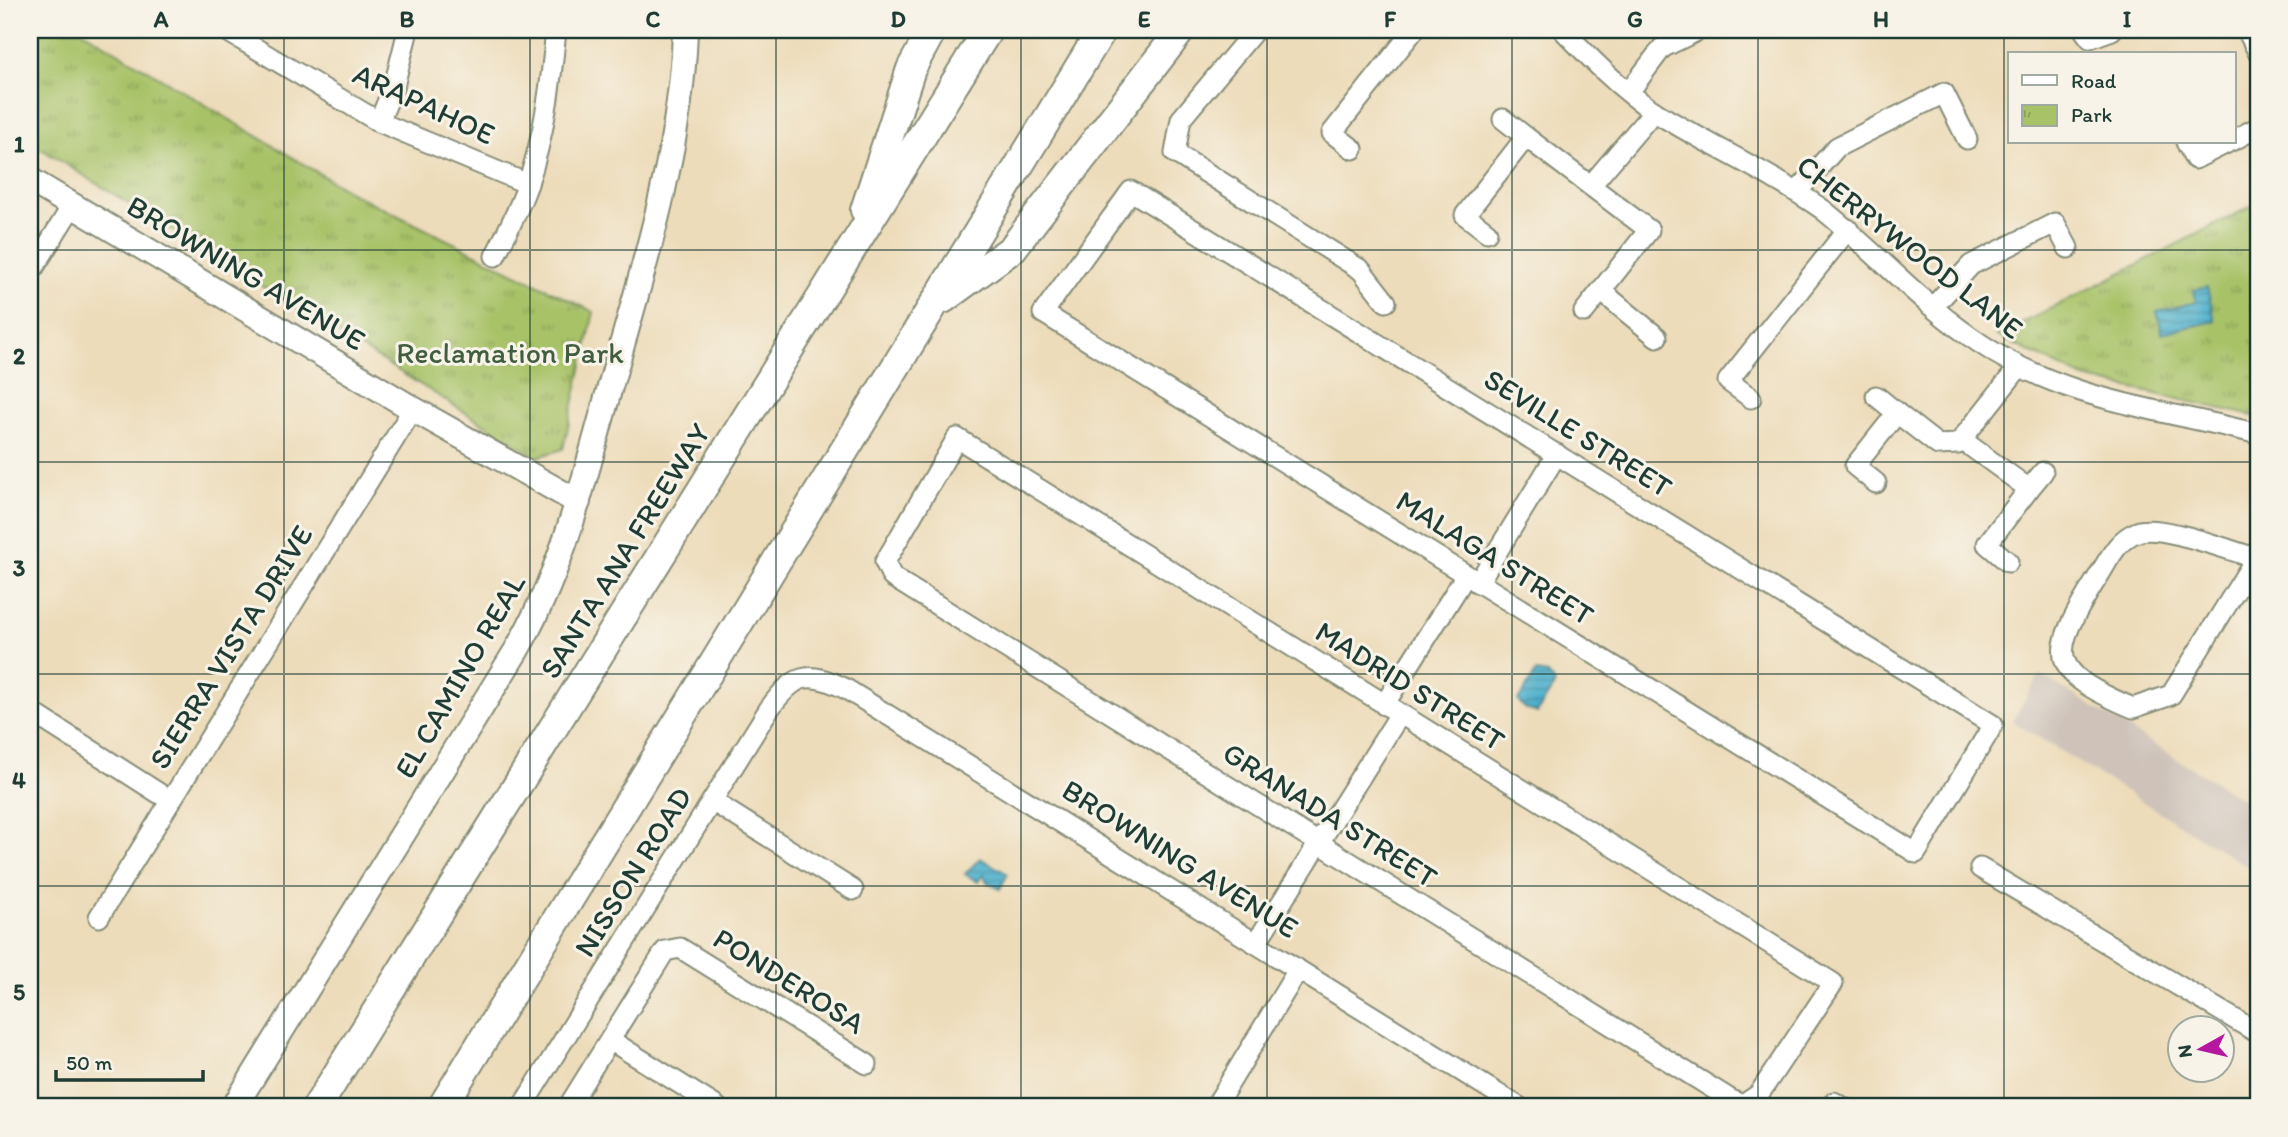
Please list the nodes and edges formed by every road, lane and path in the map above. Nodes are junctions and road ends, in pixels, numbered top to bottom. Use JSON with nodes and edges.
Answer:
{"nodes":[{"id":1,"x":225,"y":30,"type":"edge"},
{"id":2,"x":408,"y":30,"type":"edge"},
{"id":3,"x":556,"y":30,"type":"edge"},
{"id":4,"x":685,"y":30,"type":"edge"},
{"id":5,"x":932,"y":30,"type":"edge"},
{"id":6,"x":988,"y":30,"type":"edge"},
{"id":7,"x":1102,"y":30,"type":"edge"},
{"id":8,"x":1181,"y":30,"type":"edge"},
{"id":9,"x":1255,"y":30,"type":"edge"},
{"id":10,"x":1414,"y":30,"type":"edge"},
{"id":11,"x":1563,"y":30,"type":"edge"},
{"id":12,"x":1699,"y":30,"type":"edge"},
{"id":13,"x":2084,"y":30,"type":"edge"},
{"id":14,"x":2112,"y":30,"type":"edge"},
{"id":15,"x":2247,"y":30,"type":"edge"},
{"id":16,"x":2258,"y":52,"type":"edge"},
{"id":17,"x":1629,"y":92,"type":"junction"},
{"id":18,"x":1654,"y":111,"type":"junction"},
{"id":19,"x":1503,"y":119,"type":"dead end"},
{"id":20,"x":379,"y":122,"type":"junction"},
{"id":21,"x":2258,"y":127,"type":"edge"},
{"id":22,"x":1526,"y":137,"type":"junction"},
{"id":23,"x":1967,"y":139,"type":"dead end"},
{"id":24,"x":2236,"y":139,"type":"edge"},
{"id":25,"x":2187,"y":144,"type":"edge"},
{"id":26,"x":2226,"y":144,"type":"edge"},
{"id":27,"x":1353,"y":149,"type":"dead end"},
{"id":28,"x":30,"y":180,"type":"edge"},
{"id":29,"x":528,"y":184,"type":"junction"},
{"id":30,"x":1592,"y":184,"type":"junction"},
{"id":31,"x":1131,"y":191,"type":"joint"},
{"id":32,"x":1797,"y":192,"type":"junction"},
{"id":33,"x":72,"y":206,"type":"junction"},
{"id":34,"x":1848,"y":229,"type":"junction"},
{"id":35,"x":1487,"y":232,"type":"dead end"},
{"id":36,"x":2068,"y":248,"type":"dead end"},
{"id":37,"x":495,"y":256,"type":"dead end"},
{"id":38,"x":850,"y":256,"type":"junction"},
{"id":39,"x":30,"y":274,"type":"edge"},
{"id":40,"x":1601,"y":290,"type":"junction"},
{"id":41,"x":1386,"y":302,"type":"dead end"},
{"id":42,"x":1934,"y":306,"type":"junction"},
{"id":43,"x":932,"y":307,"type":"junction"},
{"id":44,"x":1584,"y":312,"type":"dead end"},
{"id":45,"x":1657,"y":337,"type":"dead end"},
{"id":46,"x":2019,"y":367,"type":"junction"},
{"id":47,"x":1876,"y":396,"type":"dead end"},
{"id":48,"x":1751,"y":398,"type":"dead end"},
{"id":49,"x":413,"y":409,"type":"junction"},
{"id":50,"x":1897,"y":413,"type":"junction"},
{"id":51,"x":2258,"y":434,"type":"edge"},
{"id":52,"x":957,"y":438,"type":"joint"},
{"id":53,"x":1962,"y":440,"type":"junction"},
{"id":54,"x":1557,"y":454,"type":"junction"},
{"id":55,"x":2043,"y":472,"type":"dead end"},
{"id":56,"x":1876,"y":484,"type":"dead end"},
{"id":57,"x":2029,"y":489,"type":"junction"},
{"id":58,"x":578,"y":502,"type":"junction"},
{"id":59,"x":2257,"y":557,"type":"edge"},
{"id":60,"x":2008,"y":562,"type":"dead end"},
{"id":61,"x":1472,"y":579,"type":"junction"},
{"id":62,"x":803,"y":677,"type":"joint"},
{"id":63,"x":1392,"y":710,"type":"junction"},
{"id":64,"x":30,"y":711,"type":"edge"},
{"id":65,"x":171,"y":801,"type":"junction"},
{"id":66,"x":712,"y":801,"type":"junction"},
{"id":67,"x":1320,"y":844,"type":"junction"},
{"id":68,"x":1916,"y":853,"type":"joint"},
{"id":69,"x":1980,"y":867,"type":"dead end"},
{"id":70,"x":853,"y":890,"type":"dead end"},
{"id":71,"x":99,"y":916,"type":"dead end"},
{"id":72,"x":1256,"y":943,"type":"junction"},
{"id":73,"x":1298,"y":970,"type":"junction"},
{"id":74,"x":2258,"y":1033,"type":"edge"},
{"id":75,"x":610,"y":1040,"type":"junction"},
{"id":76,"x":867,"y":1064,"type":"dead end"},
{"id":77,"x":1497,"y":1101,"type":"edge"},
{"id":78,"x":1753,"y":1101,"type":"joint"},
{"id":79,"x":234,"y":1107,"type":"edge"},
{"id":80,"x":317,"y":1107,"type":"edge"},
{"id":81,"x":442,"y":1107,"type":"edge"},
{"id":82,"x":522,"y":1107,"type":"edge"},
{"id":83,"x":568,"y":1107,"type":"edge"},
{"id":84,"x":718,"y":1107,"type":"edge"},
{"id":85,"x":1215,"y":1107,"type":"edge"},
{"id":86,"x":1519,"y":1107,"type":"edge"}],
"edges":[{"from":1,"to":20,"type":"street","name":"ARAPAHOE"},
{"from":2,"to":20,"type":"street"},
{"from":3,"to":29,"type":"street"},
{"from":4,"to":58,"type":"main road","name":"EL CAMINO REAL"},
{"from":5,"to":38,"type":"highway"},
{"from":6,"to":38,"type":"highway","name":"SANTA ANA FREEWAY"},
{"from":7,"to":43,"type":"highway"},
{"from":8,"to":43,"type":"highway"},
{"from":9,"to":41,"type":"street"},
{"from":10,"to":27,"type":"street"},
{"from":11,"to":17,"type":"street","name":"CHERRYWOOD LANE"},
{"from":12,"to":17,"type":"street"},
{"from":13,"to":14,"type":"street"},
{"from":15,"to":16,"type":"street"},
{"from":17,"to":18,"type":"street","name":"CHERRYWOOD LANE"},
{"from":18,"to":30,"type":"street"},
{"from":18,"to":32,"type":"street","name":"CHERRYWOOD LANE"},
{"from":19,"to":22,"type":"street"},
{"from":20,"to":29,"type":"street","name":"ARAPAHOE"},
{"from":21,"to":24,"type":"street"},
{"from":22,"to":30,"type":"street"},
{"from":22,"to":35,"type":"street"},
{"from":23,"to":32,"type":"street"},
{"from":25,"to":26,"type":"street"},
{"from":28,"to":33,"type":"main road","name":"BROWNING AVENUE"},
{"from":29,"to":37,"type":"street"},
{"from":30,"to":40,"type":"street"},
{"from":31,"to":54,"type":"street","name":"SEVILLE STREET"},
{"from":31,"to":61,"type":"street","name":"MALAGA STREET"},
{"from":32,"to":34,"type":"street","name":"CHERRYWOOD LANE"},
{"from":33,"to":39,"type":"street"},
{"from":33,"to":49,"type":"main road","name":"BROWNING AVENUE"},
{"from":34,"to":42,"type":"street","name":"CHERRYWOOD LANE"},
{"from":34,"to":48,"type":"street"},
{"from":36,"to":42,"type":"street"},
{"from":38,"to":80,"type":"highway","name":"SANTA ANA FREEWAY"},
{"from":40,"to":44,"type":"street"},
{"from":40,"to":45,"type":"street"},
{"from":42,"to":46,"type":"street","name":"CHERRYWOOD LANE"},
{"from":43,"to":81,"type":"highway"},
{"from":46,"to":51,"type":"street","name":"CHERRYWOOD LANE"},
{"from":46,"to":53,"type":"street"},
{"from":47,"to":50,"type":"street"},
{"from":49,"to":58,"type":"main road","name":"BROWNING AVENUE"},
{"from":49,"to":65,"type":"street","name":"SIERRA VISTA DRIVE"},
{"from":50,"to":53,"type":"street"},
{"from":50,"to":56,"type":"street"},
{"from":52,"to":63,"type":"street","name":"MADRID STREET"},
{"from":52,"to":67,"type":"street","name":"GRANADA STREET"},
{"from":53,"to":57,"type":"street"},
{"from":54,"to":61,"type":"street"},
{"from":54,"to":68,"type":"street","name":"SEVILLE STREET"},
{"from":55,"to":57,"type":"street"},
{"from":57,"to":60,"type":"street"},
{"from":58,"to":79,"type":"main road","name":"EL CAMINO REAL"},
{"from":59,"to":59,"type":"street"},
{"from":61,"to":63,"type":"street"},
{"from":61,"to":68,"type":"street","name":"MALAGA STREET"},
{"from":62,"to":66,"type":"street","name":"NISSON ROAD"},
{"from":62,"to":72,"type":"street","name":"BROWNING AVENUE"},
{"from":63,"to":67,"type":"street"},
{"from":63,"to":78,"type":"street","name":"MADRID STREET"},
{"from":64,"to":65,"type":"street"},
{"from":65,"to":71,"type":"street","name":"SIERRA VISTA DRIVE"},
{"from":66,"to":70,"type":"street"},
{"from":66,"to":82,"type":"street","name":"NISSON ROAD"},
{"from":67,"to":72,"type":"street"},
{"from":67,"to":78,"type":"street","name":"GRANADA STREET"},
{"from":69,"to":74,"type":"street"},
{"from":72,"to":73,"type":"street","name":"BROWNING AVENUE"},
{"from":73,"to":77,"type":"street","name":"BROWNING AVENUE"},
{"from":73,"to":85,"type":"street"},
{"from":75,"to":76,"type":"street","name":"PONDEROSA"},
{"from":75,"to":83,"type":"street"},
{"from":75,"to":84,"type":"street"},
{"from":77,"to":86,"type":"street","name":"BROWNING AVENUE"}]}
